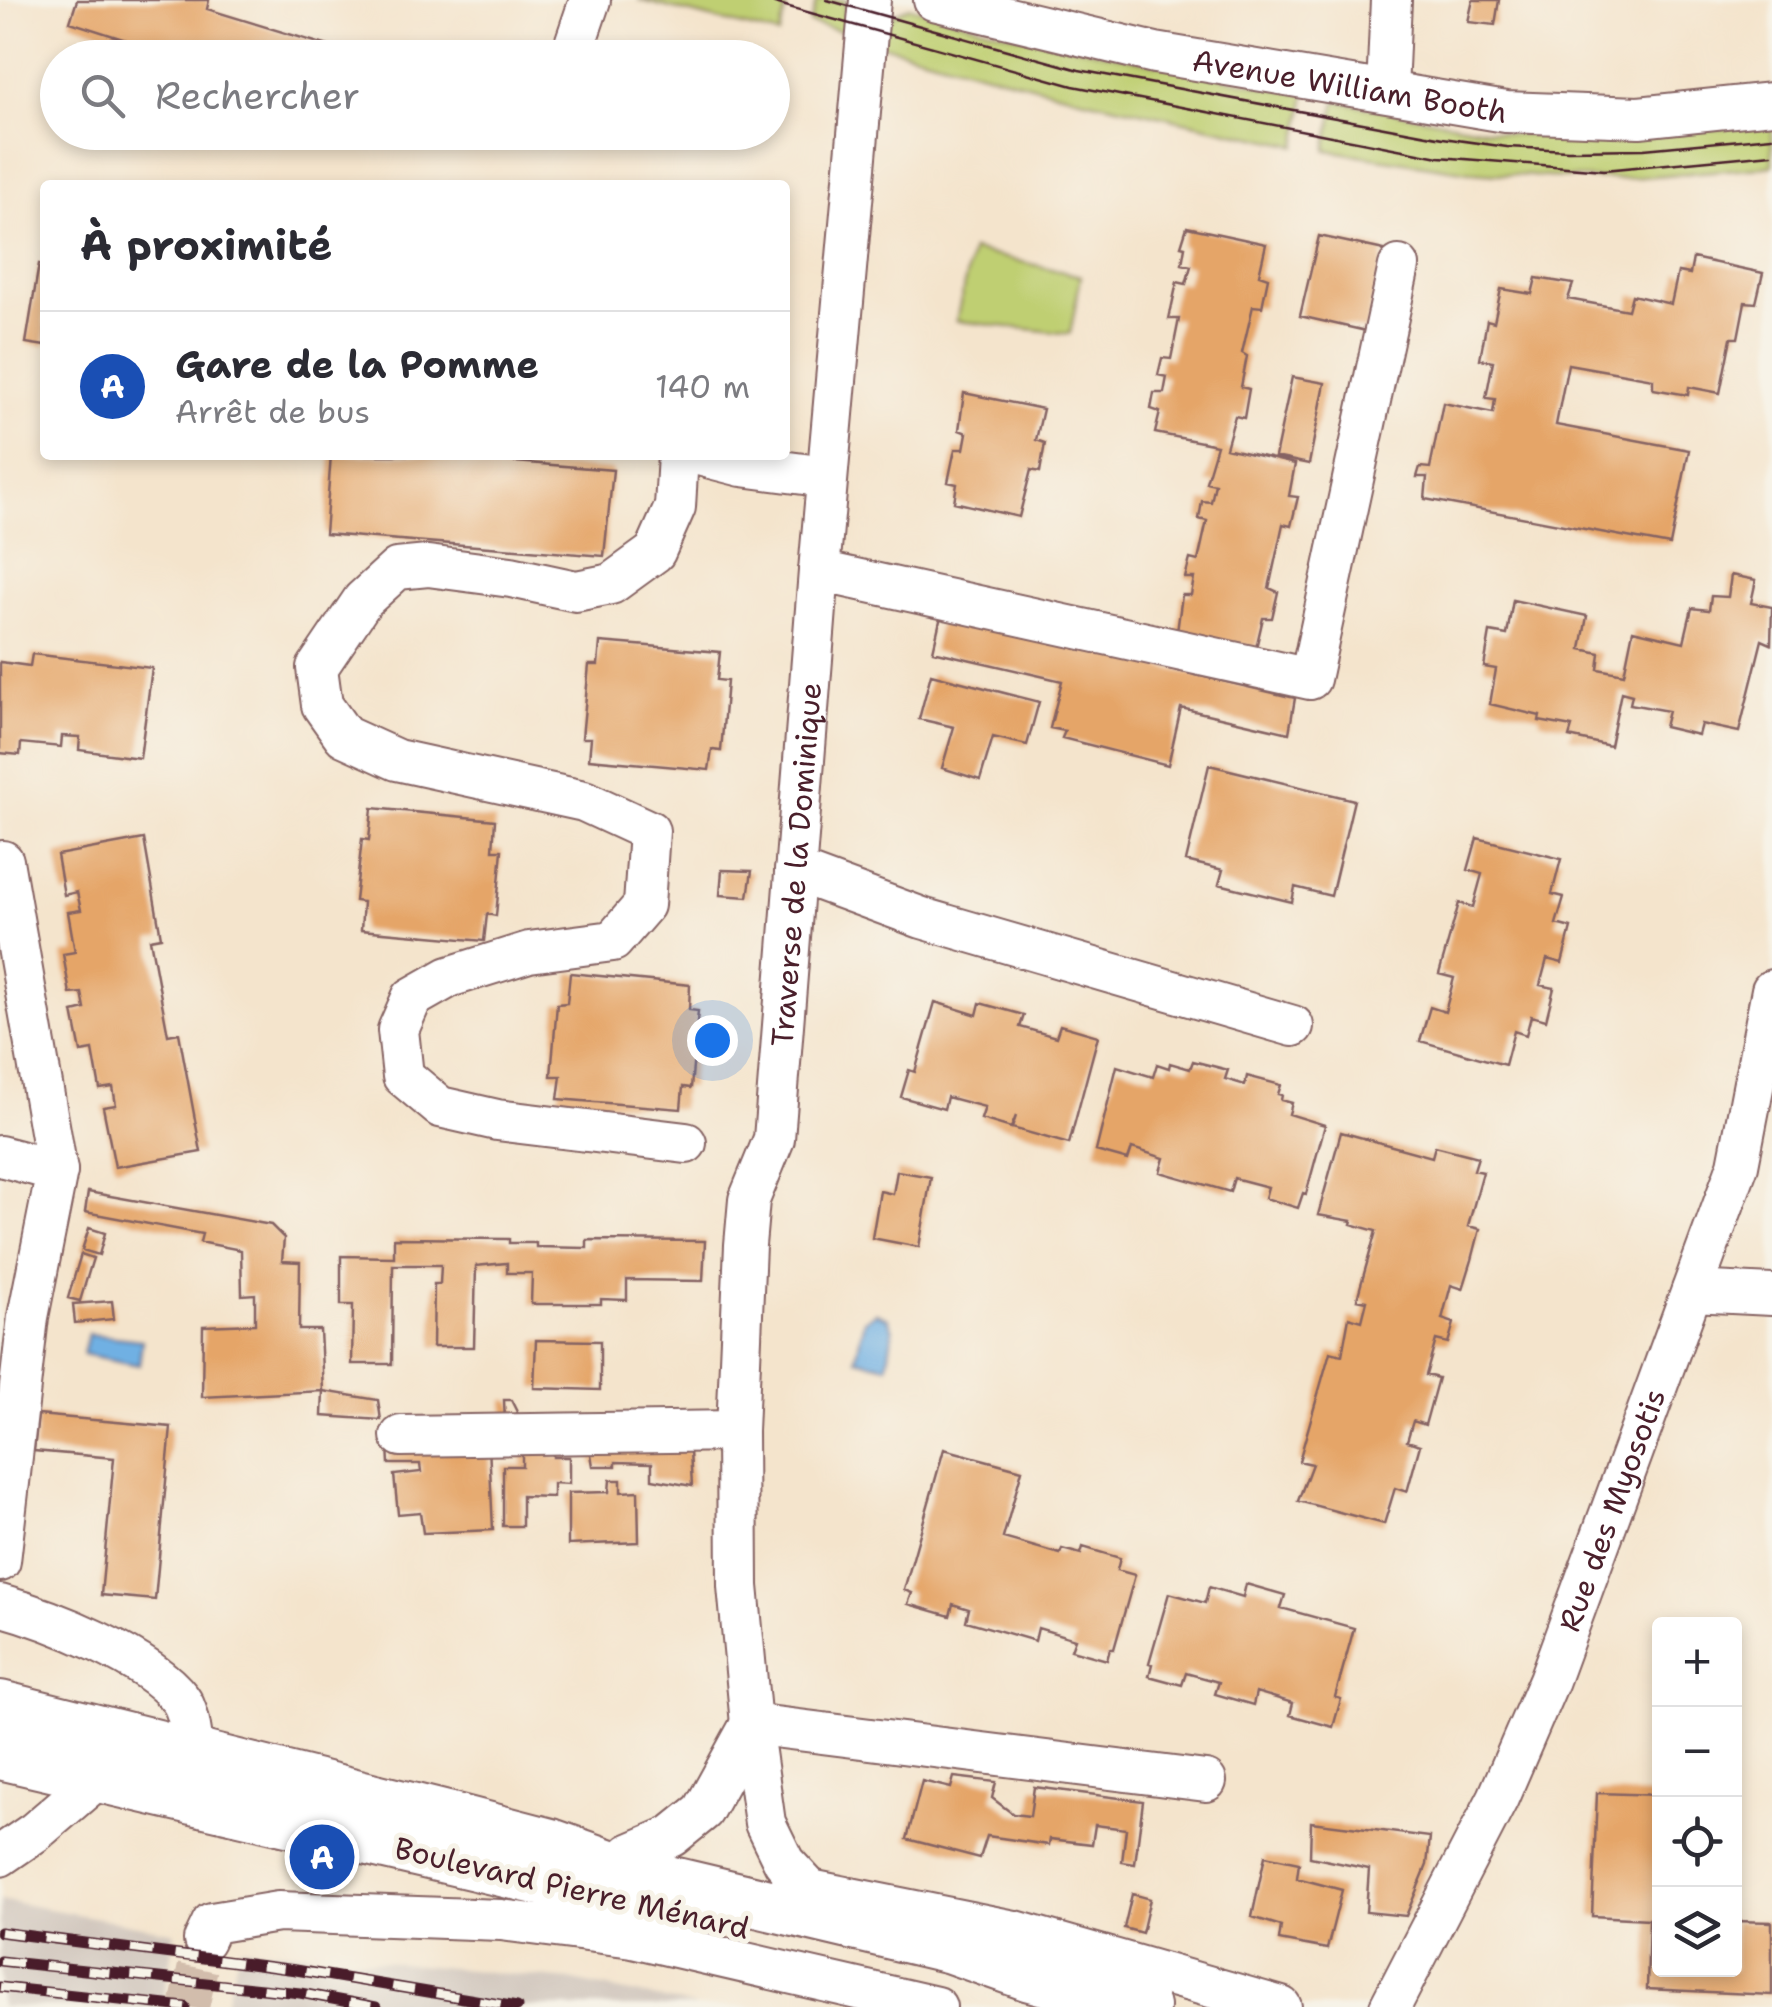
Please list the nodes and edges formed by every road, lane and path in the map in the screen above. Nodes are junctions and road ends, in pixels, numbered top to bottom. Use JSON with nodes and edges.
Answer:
{"nodes":[{"id":1,"x":590,"y":0,"type":"edge"},
{"id":2,"x":870,"y":0,"type":"edge"},
{"id":3,"x":937,"y":0,"type":"edge"},
{"id":4,"x":1392,"y":0,"type":"edge"},
{"id":5,"x":576,"y":40,"type":"edge"},
{"id":6,"x":1388,"y":91,"type":"junction"},
{"id":7,"x":1772,"y":103,"type":"edge"},
{"id":8,"x":1399,"y":266,"type":"dead end"},
{"id":9,"x":678,"y":460,"type":"edge"},
{"id":10,"x":719,"y":460,"type":"edge"},
{"id":11,"x":827,"y":477,"type":"junction"},
{"id":12,"x":819,"y":570,"type":"junction"},
{"id":13,"x":3,"y":862,"type":"dead end"},
{"id":14,"x":795,"y":870,"type":"junction"},
{"id":15,"x":1772,"y":990,"type":"edge"},
{"id":16,"x":1293,"y":1026,"type":"dead end"},
{"id":17,"x":686,"y":1143,"type":"dead end"},
{"id":18,"x":0,"y":1156,"type":"edge"},
{"id":19,"x":57,"y":1172,"type":"junction"},
{"id":20,"x":1692,"y":1291,"type":"junction"},
{"id":21,"x":1772,"y":1295,"type":"edge"},
{"id":22,"x":18,"y":1334,"type":"edge"},
{"id":23,"x":737,"y":1430,"type":"junction"},
{"id":24,"x":401,"y":1436,"type":"dead end"},
{"id":25,"x":0,"y":1561,"type":"edge"},
{"id":26,"x":0,"y":1605,"type":"edge"},
{"id":27,"x":0,"y":1706,"type":"edge"},
{"id":28,"x":751,"y":1724,"type":"junction"},
{"id":29,"x":194,"y":1752,"type":"junction"},
{"id":30,"x":0,"y":1754,"type":"edge"},
{"id":31,"x":98,"y":1778,"type":"junction"},
{"id":32,"x":1206,"y":1780,"type":"dead end"},
{"id":33,"x":551,"y":1844,"type":"junction"},
{"id":34,"x":630,"y":1854,"type":"junction"},
{"id":35,"x":0,"y":1856,"type":"edge"},
{"id":36,"x":810,"y":1890,"type":"junction"},
{"id":37,"x":204,"y":1940,"type":"dead end"},
{"id":38,"x":1030,"y":1976,"type":"junction"},
{"id":39,"x":936,"y":2007,"type":"edge"},
{"id":40,"x":1144,"y":2007,"type":"edge"},
{"id":41,"x":1281,"y":2007,"type":"edge"},
{"id":42,"x":1390,"y":2007,"type":"edge"}],
"edges":[{"from":1,"to":5,"type":"street"},
{"from":2,"to":11,"type":"street","name":"Traverse de la Dominique"},
{"from":3,"to":6,"type":"street","name":"Avenue William Booth"},
{"from":4,"to":6,"type":"street"},
{"from":6,"to":7,"type":"street","name":"Avenue William Booth"},
{"from":8,"to":12,"type":"street"},
{"from":9,"to":17,"type":"street"},
{"from":10,"to":11,"type":"street"},
{"from":11,"to":12,"type":"street","name":"Traverse de la Dominique"},
{"from":12,"to":14,"type":"street","name":"Traverse de la Dominique"},
{"from":13,"to":19,"type":"street"},
{"from":14,"to":16,"type":"street"},
{"from":14,"to":23,"type":"street","name":"Traverse de la Dominique"},
{"from":15,"to":20,"type":"street","name":"Rue des Myosotis"},
{"from":18,"to":19,"type":"street"},
{"from":19,"to":22,"type":"street"},
{"from":20,"to":21,"type":"street"},
{"from":20,"to":42,"type":"street","name":"Rue des Myosotis"},
{"from":22,"to":25,"type":"street"},
{"from":23,"to":24,"type":"street"},
{"from":23,"to":28,"type":"street","name":"Traverse de la Dominique"},
{"from":26,"to":29,"type":"street"},
{"from":27,"to":29,"type":"main road","name":"Boulevard Pierre Ménard"},
{"from":28,"to":32,"type":"street"},
{"from":28,"to":34,"type":"street"},
{"from":28,"to":36,"type":"street","name":"Traverse de la Dominique"},
{"from":29,"to":33,"type":"main road","name":"Boulevard Pierre Ménard"},
{"from":30,"to":31,"type":"main road","name":"Boulevard Pierre Ménard"},
{"from":31,"to":35,"type":"street"},
{"from":31,"to":38,"type":"main road","name":"Boulevard Pierre Ménard"},
{"from":33,"to":34,"type":"street","name":"Boulevard Pierre Ménard"},
{"from":33,"to":38,"type":"main road","name":"Boulevard Pierre Ménard"},
{"from":34,"to":36,"type":"street","name":"Boulevard Pierre Ménard"},
{"from":36,"to":41,"type":"street","name":"Boulevard Pierre Ménard"},
{"from":37,"to":39,"type":"street","name":"Boulevard Pierre Ménard"},
{"from":38,"to":40,"type":"main road","name":"Boulevard Pierre Ménard"}]}
